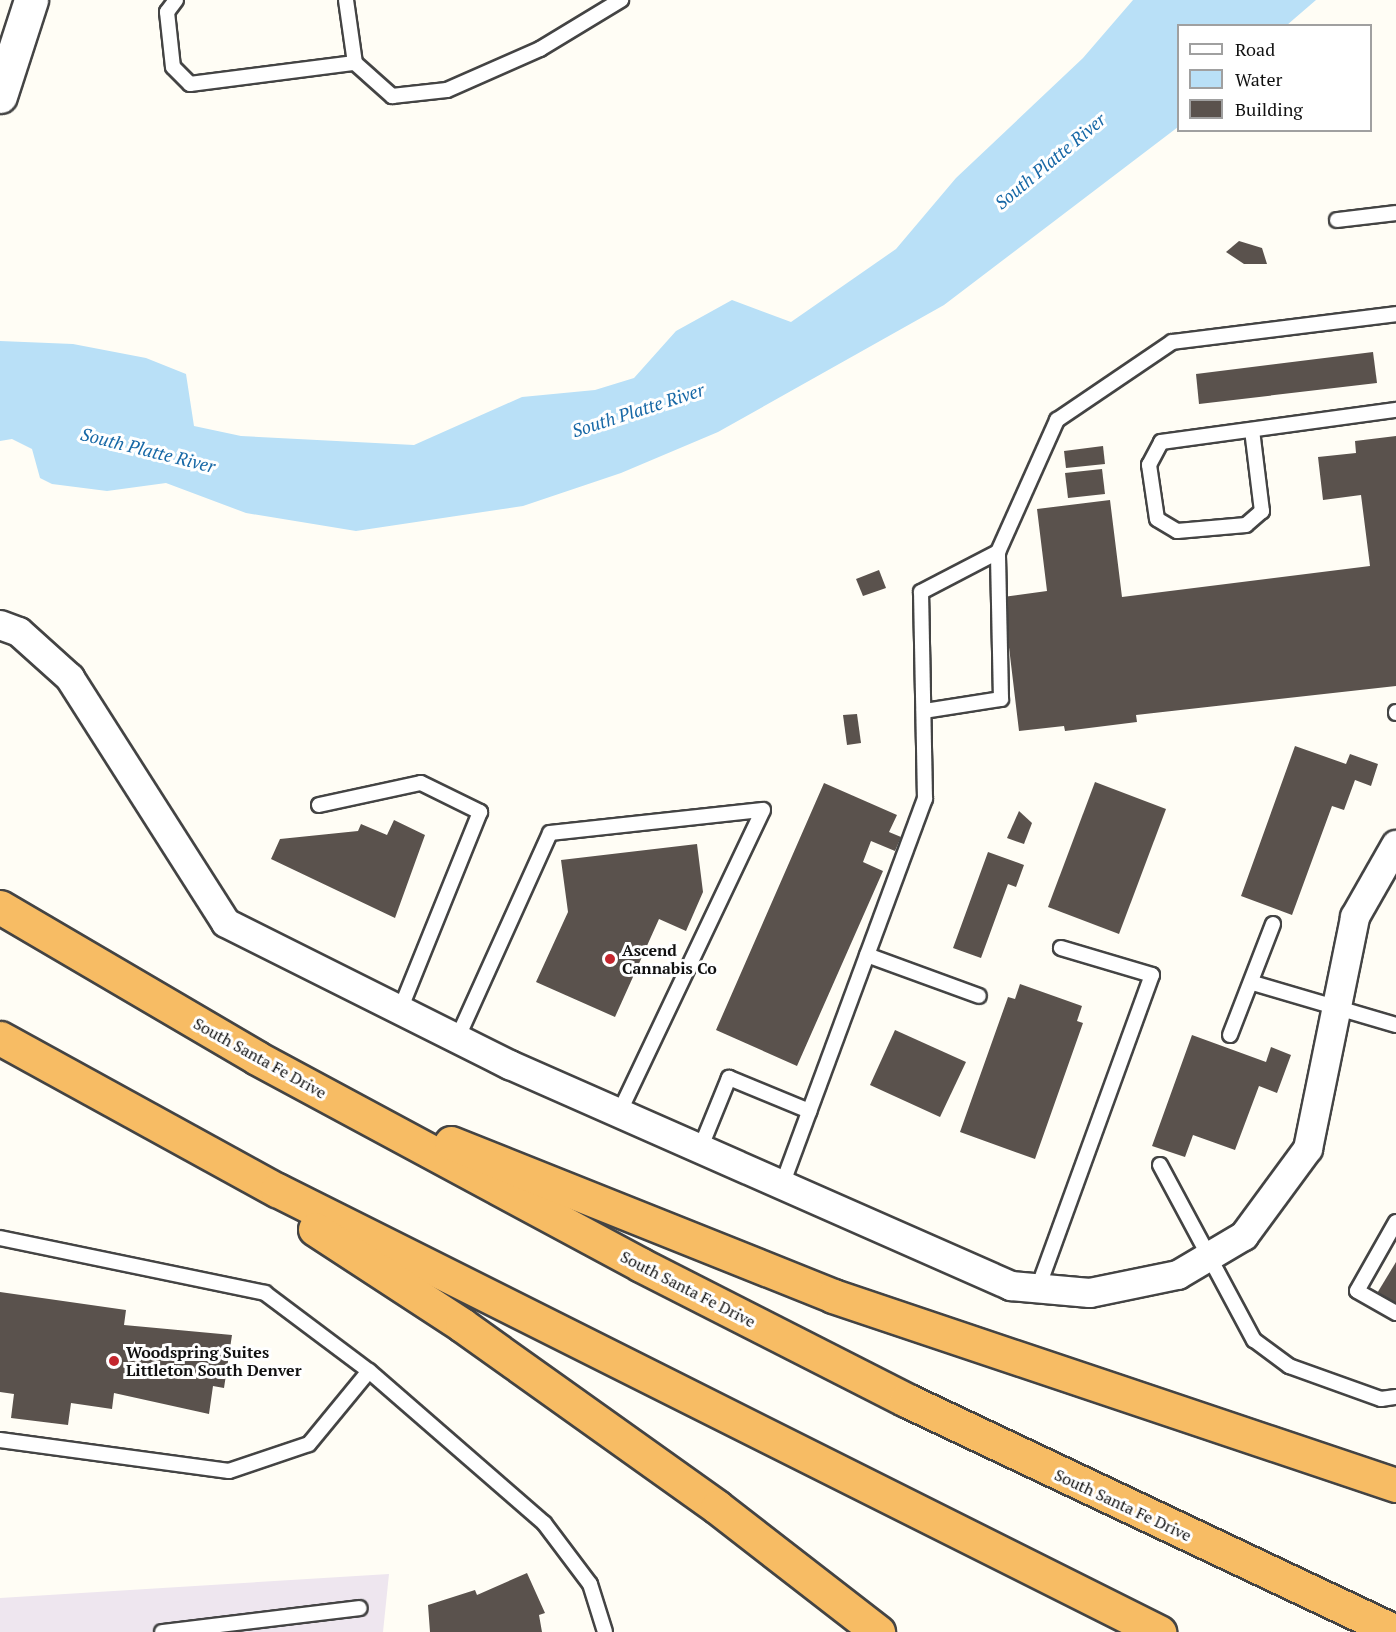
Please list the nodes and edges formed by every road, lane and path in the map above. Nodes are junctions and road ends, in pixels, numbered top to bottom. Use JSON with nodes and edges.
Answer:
{"nodes":[{"id":1,"x":31,"y":0,"type":"edge"},
{"id":2,"x":176,"y":0,"type":"edge"},
{"id":3,"x":346,"y":0,"type":"edge"},
{"id":4,"x":621,"y":0,"type":"edge"},
{"id":5,"x":355,"y":63,"type":"junction"},
{"id":6,"x":0,"y":96,"type":"edge"},
{"id":7,"x":1396,"y":213,"type":"edge"},
{"id":8,"x":1336,"y":220,"type":"dead end"},
{"id":9,"x":1396,"y":314,"type":"edge"},
{"id":10,"x":1396,"y":410,"type":"edge"},
{"id":11,"x":1252,"y":430,"type":"junction"},
{"id":12,"x":998,"y":552,"type":"junction"},
{"id":13,"x":0,"y":625,"type":"edge"},
{"id":14,"x":924,"y":711,"type":"junction"},
{"id":15,"x":319,"y":805,"type":"dead end"},
{"id":16,"x":1396,"y":845,"type":"edge"},
{"id":17,"x":0,"y":907,"type":"edge"},
{"id":18,"x":1273,"y":924,"type":"dead end"},
{"id":19,"x":1061,"y":948,"type":"dead end"},
{"id":20,"x":867,"y":955,"type":"junction"},
{"id":21,"x":1252,"y":983,"type":"junction"},
{"id":22,"x":979,"y":996,"type":"dead end"},
{"id":23,"x":1337,"y":1006,"type":"junction"},
{"id":24,"x":400,"y":1010,"type":"junction"},
{"id":25,"x":1396,"y":1025,"type":"edge"},
{"id":26,"x":1230,"y":1035,"type":"dead end"},
{"id":27,"x":0,"y":1038,"type":"edge"},
{"id":28,"x":458,"y":1039,"type":"junction"},
{"id":29,"x":257,"y":1059,"type":"junction"},
{"id":30,"x":809,"y":1111,"type":"junction"},
{"id":31,"x":619,"y":1113,"type":"junction"},
{"id":32,"x":700,"y":1149,"type":"junction"},
{"id":33,"x":1160,"y":1165,"type":"dead end"},
{"id":34,"x":782,"y":1185,"type":"junction"},
{"id":35,"x":1396,"y":1222,"type":"edge"},
{"id":36,"x":0,"y":1238,"type":"edge"},
{"id":37,"x":1208,"y":1257,"type":"junction"},
{"id":38,"x":1038,"y":1288,"type":"junction"},
{"id":39,"x":1396,"y":1313,"type":"edge"},
{"id":40,"x":369,"y":1371,"type":"junction"},
{"id":41,"x":1396,"y":1397,"type":"edge"},
{"id":42,"x":0,"y":1440,"type":"edge"},
{"id":43,"x":1330,"y":1461,"type":"junction"},
{"id":44,"x":1396,"y":1478,"type":"edge"},
{"id":45,"x":1396,"y":1485,"type":"edge"},
{"id":46,"x":360,"y":1608,"type":"dead end"},
{"id":47,"x":162,"y":1632,"type":"edge"},
{"id":48,"x":605,"y":1632,"type":"edge"},
{"id":49,"x":878,"y":1632,"type":"edge"},
{"id":50,"x":1159,"y":1632,"type":"edge"},
{"id":51,"x":1396,"y":1632,"type":"edge"}],
"edges":[{"from":1,"to":6,"type":"street"},
{"from":2,"to":5,"type":"lane"},
{"from":3,"to":5,"type":"lane"},
{"from":4,"to":5,"type":"lane"},
{"from":7,"to":8,"type":"lane"},
{"from":9,"to":12,"type":"lane"},
{"from":10,"to":11,"type":"lane"},
{"from":11,"to":11,"type":"lane"},
{"from":12,"to":14,"type":"lane"},
{"from":12,"to":14,"type":"lane"},
{"from":13,"to":24,"type":"street"},
{"from":14,"to":20,"type":"lane"},
{"from":15,"to":24,"type":"lane"},
{"from":16,"to":23,"type":"street"},
{"from":17,"to":29,"type":"highway","name":"South Santa Fe Drive"},
{"from":18,"to":21,"type":"lane"},
{"from":19,"to":38,"type":"lane"},
{"from":20,"to":22,"type":"lane"},
{"from":20,"to":30,"type":"lane"},
{"from":21,"to":23,"type":"lane"},
{"from":21,"to":26,"type":"lane"},
{"from":23,"to":25,"type":"lane"},
{"from":23,"to":37,"type":"street"},
{"from":24,"to":28,"type":"street"},
{"from":27,"to":49,"type":"highway"},
{"from":27,"to":50,"type":"highway"},
{"from":28,"to":31,"type":"street"},
{"from":28,"to":31,"type":"lane"},
{"from":29,"to":43,"type":"highway"},
{"from":29,"to":51,"type":"highway","name":"South Santa Fe Drive"},
{"from":30,"to":32,"type":"lane"},
{"from":30,"to":34,"type":"lane"},
{"from":31,"to":32,"type":"street"},
{"from":32,"to":34,"type":"street"},
{"from":33,"to":37,"type":"lane"},
{"from":34,"to":38,"type":"street"},
{"from":35,"to":39,"type":"lane"},
{"from":36,"to":40,"type":"lane"},
{"from":37,"to":38,"type":"street"},
{"from":37,"to":41,"type":"lane"},
{"from":40,"to":42,"type":"lane"},
{"from":40,"to":48,"type":"lane"},
{"from":43,"to":44,"type":"highway"},
{"from":43,"to":45,"type":"highway"},
{"from":46,"to":47,"type":"lane"}]}
